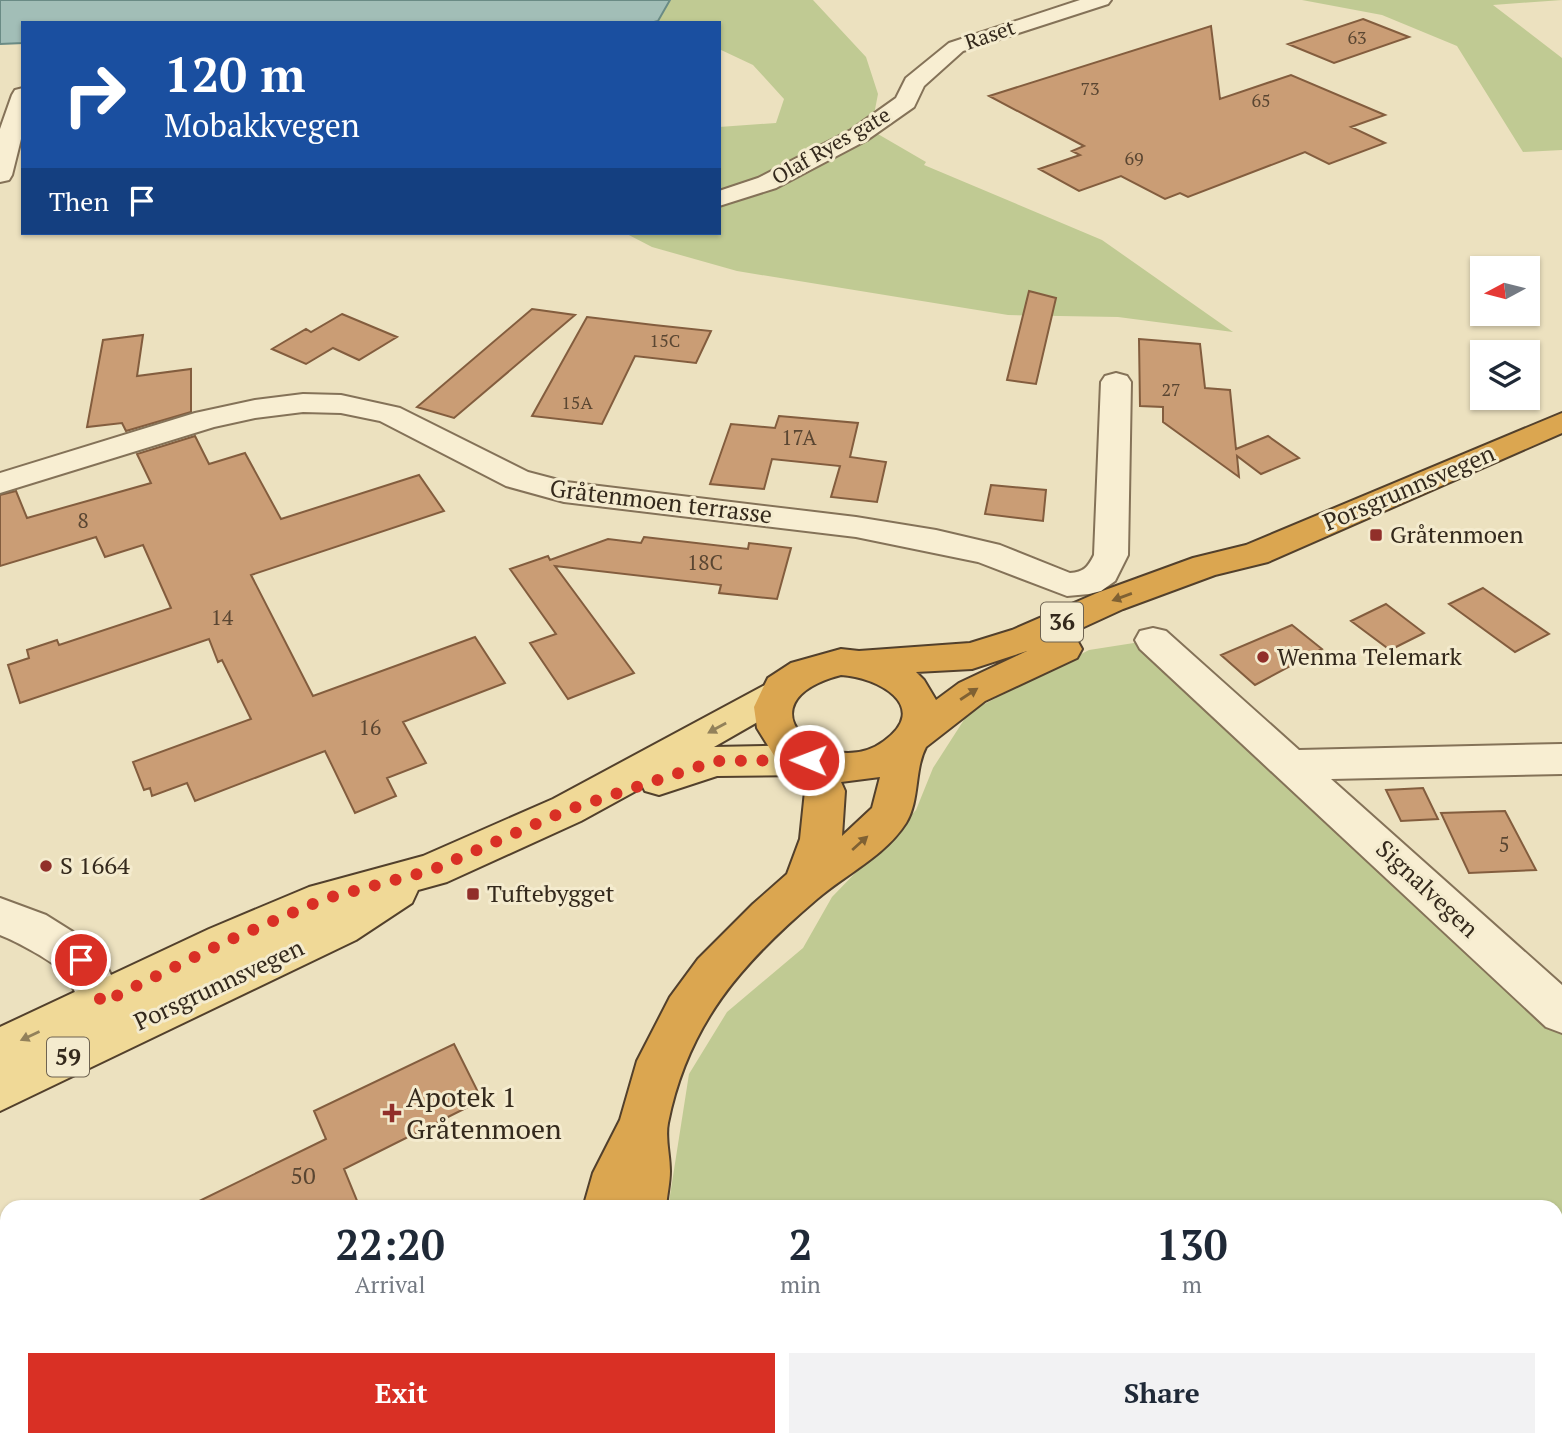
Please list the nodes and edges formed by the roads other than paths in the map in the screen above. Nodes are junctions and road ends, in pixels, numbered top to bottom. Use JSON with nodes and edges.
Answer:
{"nodes":[{"id":1,"x":1101,"y":0,"type":"edge"},
{"id":2,"x":926,"y":70,"type":"joint"},
{"id":3,"x":21,"y":101,"type":"edge"},
{"id":4,"x":0,"y":175,"type":"edge"},
{"id":5,"x":21,"y":191,"type":"edge"},
{"id":6,"x":0,"y":193,"type":"edge"},
{"id":7,"x":721,"y":198,"type":"edge"},
{"id":8,"x":1116,"y":382,"type":"dead end"},
{"id":9,"x":1562,"y":422,"type":"edge"},
{"id":10,"x":0,"y":483,"type":"edge"},
{"id":11,"x":1256,"y":554,"type":"junction"},
{"id":12,"x":1153,"y":639,"type":"dead end"},
{"id":13,"x":862,"y":663,"type":"junction"},
{"id":14,"x":776,"y":695,"type":"junction"},
{"id":15,"x":910,"y":743,"type":"junction"},
{"id":16,"x":1562,"y":759,"type":"edge"},
{"id":17,"x":811,"y":761,"type":"junction"},
{"id":18,"x":1293,"y":765,"type":"junction"},
{"id":19,"x":567,"y":810,"type":"junction"},
{"id":20,"x":805,"y":884,"type":"junction"},
{"id":21,"x":0,"y":916,"type":"edge"},
{"id":22,"x":1562,"y":1013,"type":"edge"},
{"id":23,"x":113,"y":1016,"type":"junction"},
{"id":24,"x":0,"y":1049,"type":"edge"},
{"id":25,"x":0,"y":1090,"type":"edge"},
{"id":26,"x":643,"y":1126,"type":"junction"},
{"id":27,"x":610,"y":1200,"type":"edge"},
{"id":28,"x":641,"y":1200,"type":"edge"}],
"edges":[{"from":1,"to":2,"type":"street","name":"Raset"},
{"from":2,"to":7,"type":"street","name":"Olaf Ryes gate"},
{"from":3,"to":4,"type":"street"},
{"from":5,"to":6,"type":"street"},
{"from":8,"to":10,"type":"street","name":"Gråtenmoen terrasse"},
{"from":9,"to":11,"type":"highway","name":"Porsgrunnsvegen","number":"36"},
{"from":11,"to":13,"type":"highway","name":"Porsgrunnsvegen","number":"36","one_way":true},
{"from":15,"to":11,"type":"highway","name":"Porsgrunnsvegen","number":"36","one_way":true},
{"from":12,"to":18,"type":"street","name":"Signalvegen"},
{"from":13,"to":14,"type":"highway","name":"Porsgrunnsvegen","number":"36"},
{"from":13,"to":15,"type":"highway","name":"Porsgrunnsvegen","number":"36"},
{"from":14,"to":17,"type":"highway","name":"Porsgrunnsvegen","number":"36"},
{"from":14,"to":19,"type":"main road","name":"Porsgrunnsvegen","number":"59","one_way":true},
{"from":15,"to":17,"type":"highway","name":"Porsgrunnsvegen","number":"36"},
{"from":20,"to":15,"type":"highway","number":"36","one_way":true},
{"from":16,"to":18,"type":"street"},
{"from":17,"to":19,"type":"main road","name":"Porsgrunnsvegen","number":"59"},
{"from":17,"to":20,"type":"highway","number":"36"},
{"from":18,"to":22,"type":"street","name":"Signalvegen"},
{"from":19,"to":23,"type":"main road","name":"Porsgrunnsvegen","number":"59"},
{"from":20,"to":26,"type":"highway","number":"36"},
{"from":21,"to":23,"type":"street"},
{"from":23,"to":24,"type":"main road","name":"Porsgrunnsvegen","number":"59","one_way":true},
{"from":23,"to":25,"type":"main road","name":"Porsgrunnsvegen","number":"59"},
{"from":26,"to":27,"type":"highway","number":"36"},
{"from":26,"to":28,"type":"highway","number":"36"}]}
